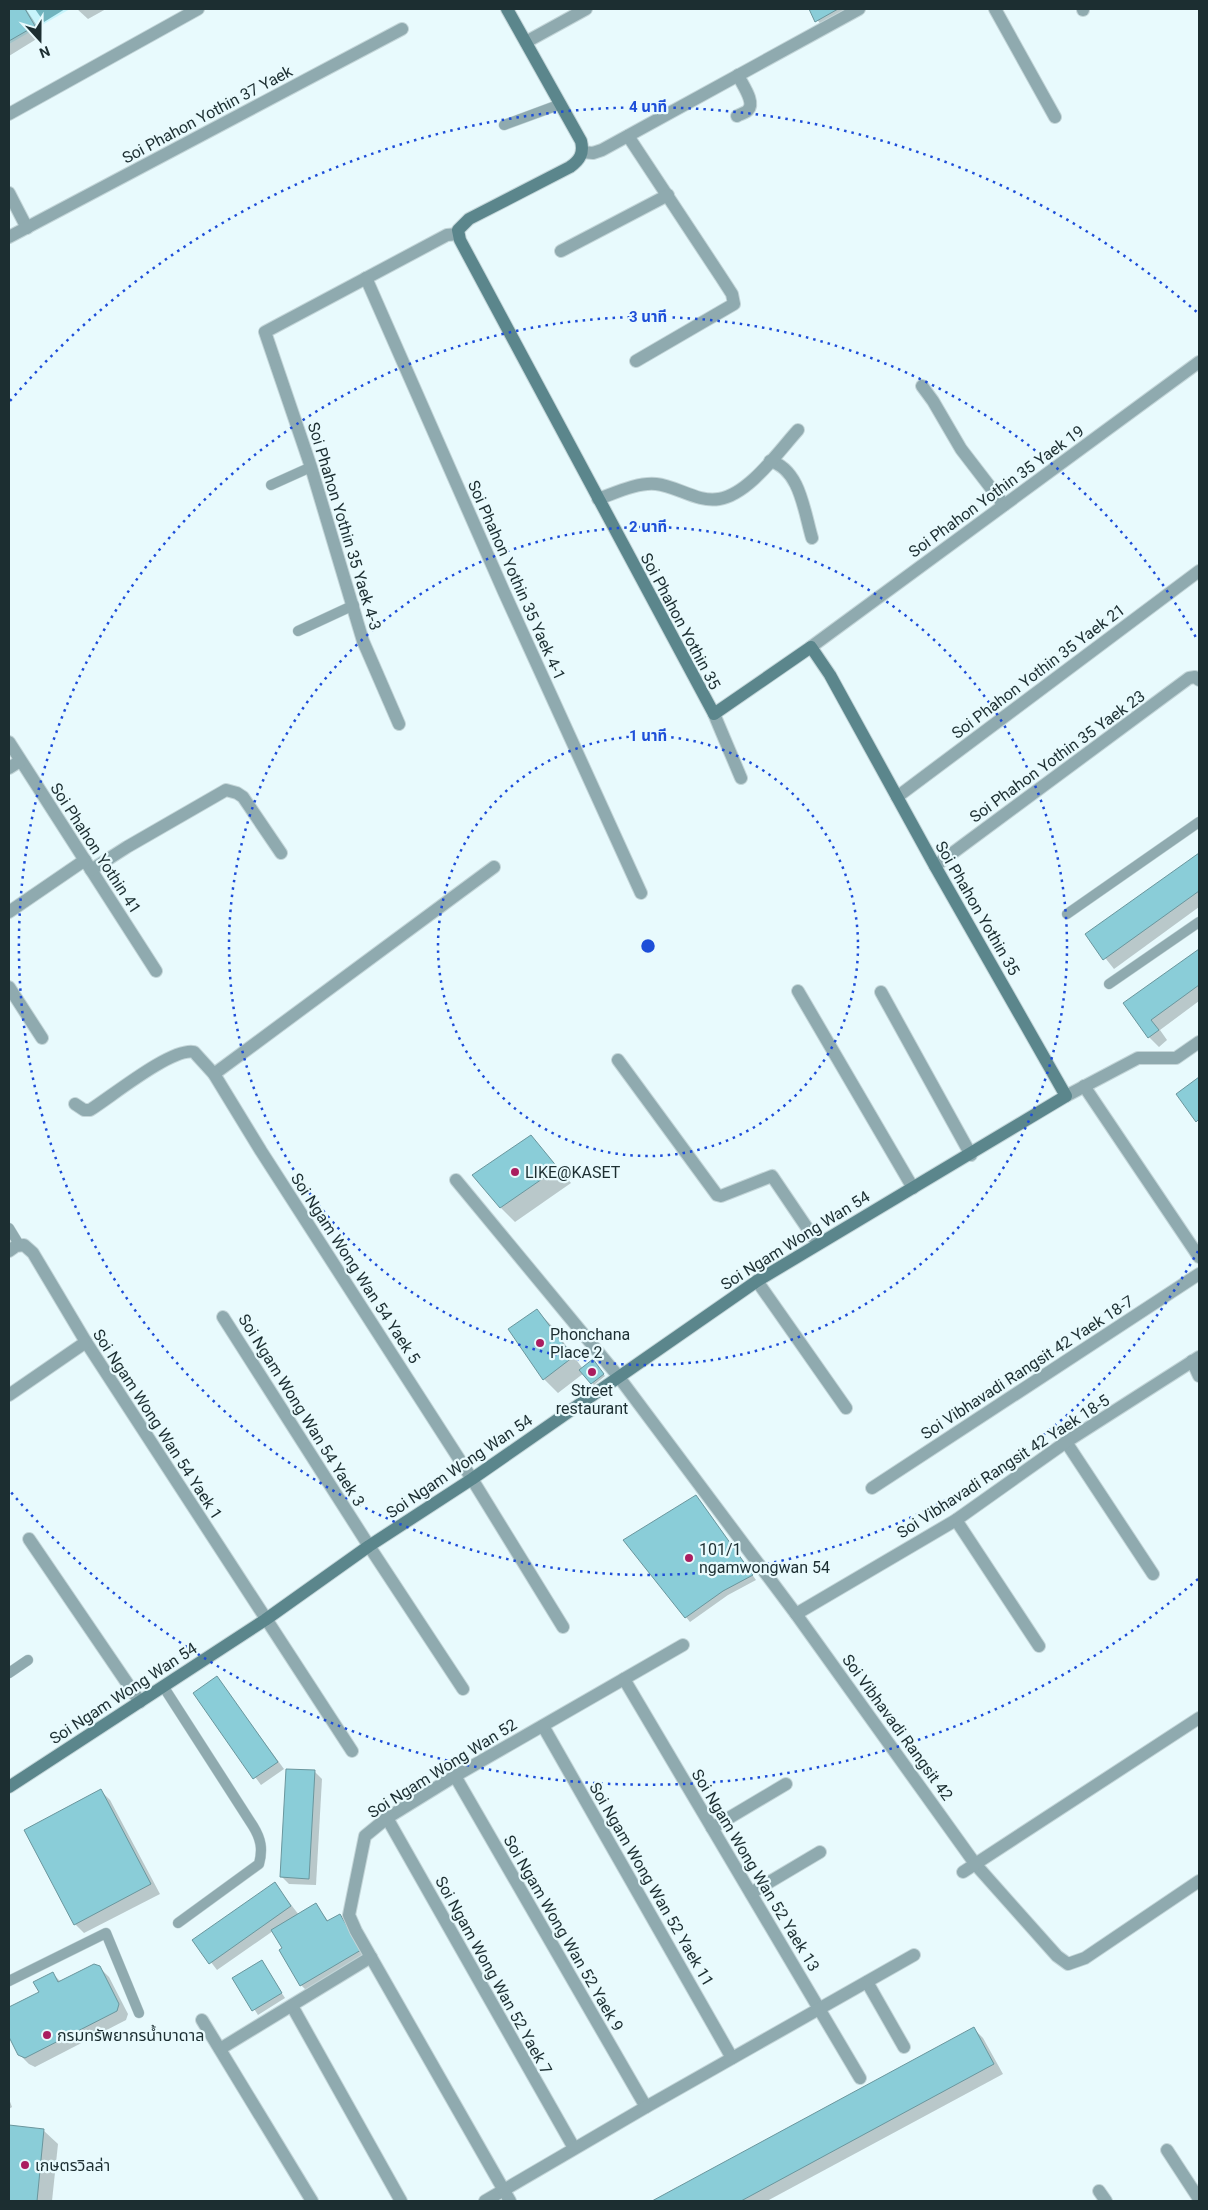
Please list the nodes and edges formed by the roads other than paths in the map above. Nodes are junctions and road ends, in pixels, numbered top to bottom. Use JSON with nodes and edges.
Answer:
{"nodes":[{"id":1,"x":198,"y":9,"type":"edge"},
{"id":2,"x":507,"y":9,"type":"edge"},
{"id":3,"x":586,"y":9,"type":"edge"},
{"id":4,"x":859,"y":9,"type":"edge"},
{"id":5,"x":995,"y":9,"type":"edge"},
{"id":6,"x":402,"y":29,"type":"dead end"},
{"id":7,"x":526,"y":42,"type":"junction"},
{"id":8,"x":738,"y":75,"type":"junction"},
{"id":9,"x":561,"y":104,"type":"junction"},
{"id":10,"x":9,"y":114,"type":"edge"},
{"id":11,"x":737,"y":116,"type":"dead end"},
{"id":12,"x":1055,"y":117,"type":"dead end"},
{"id":13,"x":504,"y":125,"type":"dead end"},
{"id":14,"x":628,"y":136,"type":"junction"},
{"id":15,"x":582,"y":152,"type":"junction"},
{"id":16,"x":9,"y":193,"type":"edge"},
{"id":17,"x":668,"y":195,"type":"junction"},
{"id":18,"x":27,"y":228,"type":"junction"},
{"id":19,"x":458,"y":234,"type":"junction"},
{"id":20,"x":9,"y":237,"type":"edge"},
{"id":21,"x":561,"y":251,"type":"dead end"},
{"id":22,"x":366,"y":278,"type":"junction"},
{"id":23,"x":636,"y":360,"type":"dead end"},
{"id":24,"x":1199,"y":362,"type":"edge"},
{"id":25,"x":922,"y":386,"type":"dead end"},
{"id":26,"x":798,"y":430,"type":"dead end"},
{"id":27,"x":770,"y":461,"type":"junction"},
{"id":28,"x":311,"y":467,"type":"junction"},
{"id":29,"x":271,"y":485,"type":"dead end"},
{"id":30,"x":598,"y":499,"type":"junction"},
{"id":31,"x":1004,"y":505,"type":"junction"},
{"id":32,"x":812,"y":538,"type":"dead end"},
{"id":33,"x":1199,"y":571,"type":"edge"},
{"id":34,"x":354,"y":605,"type":"junction"},
{"id":35,"x":298,"y":631,"type":"dead end"},
{"id":36,"x":811,"y":647,"type":"junction"},
{"id":37,"x":1199,"y":680,"type":"edge"},
{"id":38,"x":714,"y":714,"type":"junction"},
{"id":39,"x":399,"y":724,"type":"dead end"},
{"id":40,"x":9,"y":742,"type":"edge"},
{"id":41,"x":20,"y":761,"type":"junction"},
{"id":42,"x":9,"y":768,"type":"edge"},
{"id":43,"x":741,"y":778,"type":"dead end"},
{"id":44,"x":897,"y":796,"type":"junction"},
{"id":45,"x":1199,"y":822,"type":"edge"},
{"id":46,"x":281,"y":853,"type":"dead end"},
{"id":47,"x":88,"y":865,"type":"junction"},
{"id":48,"x":935,"y":866,"type":"junction"},
{"id":49,"x":494,"y":867,"type":"dead end"},
{"id":50,"x":641,"y":893,"type":"dead end"},
{"id":51,"x":9,"y":912,"type":"edge"},
{"id":52,"x":1067,"y":914,"type":"dead end"},
{"id":53,"x":1199,"y":922,"type":"edge"},
{"id":54,"x":156,"y":971,"type":"dead end"},
{"id":55,"x":1109,"y":984,"type":"dead end"},
{"id":56,"x":9,"y":987,"type":"edge"},
{"id":57,"x":798,"y":991,"type":"dead end"},
{"id":58,"x":881,"y":992,"type":"dead end"},
{"id":59,"x":42,"y":1038,"type":"dead end"},
{"id":60,"x":1199,"y":1042,"type":"edge"},
{"id":61,"x":618,"y":1060,"type":"dead end"},
{"id":62,"x":214,"y":1074,"type":"junction"},
{"id":63,"x":1084,"y":1086,"type":"junction"},
{"id":64,"x":1066,"y":1096,"type":"junction"},
{"id":65,"x":75,"y":1104,"type":"dead end"},
{"id":66,"x":971,"y":1154,"type":"junction"},
{"id":67,"x":456,"y":1180,"type":"dead end"},
{"id":68,"x":913,"y":1188,"type":"junction"},
{"id":69,"x":9,"y":1228,"type":"edge"},
{"id":70,"x":818,"y":1244,"type":"junction"},
{"id":71,"x":18,"y":1247,"type":"edge"},
{"id":72,"x":1199,"y":1256,"type":"edge"},
{"id":73,"x":1199,"y":1274,"type":"edge"},
{"id":74,"x":757,"y":1281,"type":"junction"},
{"id":75,"x":223,"y":1317,"type":"dead end"},
{"id":76,"x":86,"y":1342,"type":"junction"},
{"id":77,"x":1196,"y":1359,"type":"edge"},
{"id":78,"x":618,"y":1376,"type":"junction"},
{"id":79,"x":1199,"y":1376,"type":"edge"},
{"id":80,"x":9,"y":1395,"type":"edge"},
{"id":81,"x":846,"y":1408,"type":"dead end"},
{"id":82,"x":1066,"y":1442,"type":"junction"},
{"id":83,"x":472,"y":1479,"type":"junction"},
{"id":84,"x":872,"y":1488,"type":"dead end"},
{"id":85,"x":956,"y":1520,"type":"junction"},
{"id":86,"x":29,"y":1539,"type":"dead end"},
{"id":87,"x":369,"y":1546,"type":"junction"},
{"id":88,"x":1153,"y":1574,"type":"dead end"},
{"id":89,"x":796,"y":1614,"type":"junction"},
{"id":90,"x":265,"y":1620,"type":"junction"},
{"id":91,"x":563,"y":1626,"type":"dead end"},
{"id":92,"x":683,"y":1645,"type":"dead end"},
{"id":93,"x":1039,"y":1646,"type":"dead end"},
{"id":94,"x":28,"y":1660,"type":"dead end"},
{"id":95,"x":9,"y":1674,"type":"edge"},
{"id":96,"x":624,"y":1679,"type":"junction"},
{"id":97,"x":164,"y":1686,"type":"junction"},
{"id":98,"x":463,"y":1689,"type":"dead end"},
{"id":99,"x":140,"y":1702,"type":"junction"},
{"id":100,"x":1199,"y":1718,"type":"edge"},
{"id":101,"x":543,"y":1726,"type":"junction"},
{"id":102,"x":352,"y":1751,"type":"dead end"},
{"id":103,"x":455,"y":1776,"type":"junction"},
{"id":104,"x":786,"y":1784,"type":"dead end"},
{"id":105,"x":9,"y":1787,"type":"edge"},
{"id":106,"x":387,"y":1818,"type":"junction"},
{"id":107,"x":712,"y":1828,"type":"junction"},
{"id":108,"x":820,"y":1852,"type":"dead end"},
{"id":109,"x":976,"y":1864,"type":"junction"},
{"id":110,"x":963,"y":1872,"type":"dead end"},
{"id":111,"x":1199,"y":1880,"type":"edge"},
{"id":112,"x":750,"y":1893,"type":"junction"},
{"id":113,"x":178,"y":1923,"type":"dead end"},
{"id":114,"x":914,"y":1955,"type":"dead end"},
{"id":115,"x":371,"y":1957,"type":"junction"},
{"id":116,"x":9,"y":1981,"type":"edge"},
{"id":117,"x":867,"y":1982,"type":"junction"},
{"id":118,"x":292,"y":2006,"type":"junction"},
{"id":119,"x":819,"y":2008,"type":"junction"},
{"id":120,"x":140,"y":2013,"type":"dead end"},
{"id":121,"x":202,"y":2020,"type":"dead end"},
{"id":122,"x":904,"y":2048,"type":"dead end"},
{"id":123,"x":220,"y":2049,"type":"junction"},
{"id":124,"x":732,"y":2058,"type":"junction"},
{"id":125,"x":860,"y":2078,"type":"dead end"},
{"id":126,"x":646,"y":2107,"type":"junction"},
{"id":127,"x":574,"y":2148,"type":"junction"},
{"id":128,"x":1167,"y":2150,"type":"dead end"},
{"id":129,"x":507,"y":2196,"type":"edge"},
{"id":130,"x":1199,"y":2200,"type":"edge"},
{"id":131,"x":312,"y":2201,"type":"edge"},
{"id":132,"x":401,"y":2201,"type":"edge"},
{"id":133,"x":485,"y":2201,"type":"edge"}],
"edges":[{"from":1,"to":10,"type":"street"},
{"from":2,"to":7,"type":"street"},
{"from":3,"to":7,"type":"street"},
{"from":4,"to":8,"type":"street"},
{"from":5,"to":12,"type":"street"},
{"from":6,"to":18,"type":"street","name":"Soi Phahon Yothin 37 Yaek"},
{"from":7,"to":9,"type":"street"},
{"from":8,"to":11,"type":"street"},
{"from":8,"to":14,"type":"street"},
{"from":9,"to":13,"type":"lane"},
{"from":9,"to":15,"type":"street"},
{"from":14,"to":15,"type":"street"},
{"from":14,"to":17,"type":"street"},
{"from":15,"to":19,"type":"street"},
{"from":16,"to":18,"type":"street"},
{"from":17,"to":21,"type":"street"},
{"from":17,"to":23,"type":"street"},
{"from":18,"to":20,"type":"street","name":"Soi Phahon Yothin 37 Yaek"},
{"from":19,"to":22,"type":"street"},
{"from":19,"to":30,"type":"street","name":"Soi Phahon Yothin 35"},
{"from":22,"to":28,"type":"street","name":"Soi Phahon Yothin 35 Yaek 4-3"},
{"from":22,"to":50,"type":"street","name":"Soi Phahon Yothin 35 Yaek 4-1"},
{"from":24,"to":31,"type":"street","name":"Soi Phahon Yothin 35 Yaek 19"},
{"from":25,"to":31,"type":"street"},
{"from":26,"to":27,"type":"street"},
{"from":27,"to":30,"type":"street"},
{"from":27,"to":32,"type":"street"},
{"from":28,"to":29,"type":"lane"},
{"from":28,"to":34,"type":"street","name":"Soi Phahon Yothin 35 Yaek 4-3"},
{"from":30,"to":38,"type":"street","name":"Soi Phahon Yothin 35"},
{"from":31,"to":36,"type":"street","name":"Soi Phahon Yothin 35 Yaek 19"},
{"from":33,"to":44,"type":"street","name":"Soi Phahon Yothin 35 Yaek 21"},
{"from":34,"to":35,"type":"lane"},
{"from":34,"to":39,"type":"street","name":"Soi Phahon Yothin 35 Yaek 4-3"},
{"from":36,"to":38,"type":"street","name":"Soi Phahon Yothin 35"},
{"from":36,"to":44,"type":"street","name":"Soi Phahon Yothin 35"},
{"from":37,"to":48,"type":"street","name":"Soi Phahon Yothin 35 Yaek 23"},
{"from":38,"to":43,"type":"street"},
{"from":40,"to":41,"type":"street","name":"Soi Phahon Yothin 41"},
{"from":41,"to":42,"type":"street"},
{"from":41,"to":47,"type":"street","name":"Soi Phahon Yothin 41"},
{"from":44,"to":48,"type":"street","name":"Soi Phahon Yothin 35"},
{"from":45,"to":52,"type":"lane"},
{"from":46,"to":47,"type":"street"},
{"from":47,"to":51,"type":"street"},
{"from":47,"to":54,"type":"street","name":"Soi Phahon Yothin 41"},
{"from":48,"to":64,"type":"street","name":"Soi Phahon Yothin 35"},
{"from":49,"to":62,"type":"street"},
{"from":53,"to":55,"type":"lane"},
{"from":56,"to":59,"type":"street"},
{"from":57,"to":68,"type":"street"},
{"from":58,"to":66,"type":"street"},
{"from":60,"to":63,"type":"street","name":"Soi Ngam Wong Wan 54"},
{"from":61,"to":70,"type":"street"},
{"from":62,"to":65,"type":"street","name":"Soi Ngam Wong Wan 54 Yaek 5"},
{"from":62,"to":83,"type":"street","name":"Soi Ngam Wong Wan 54 Yaek 5"},
{"from":63,"to":64,"type":"street","name":"Soi Ngam Wong Wan 54"},
{"from":63,"to":72,"type":"street"},
{"from":64,"to":66,"type":"street","name":"Soi Ngam Wong Wan 54"},
{"from":66,"to":68,"type":"street","name":"Soi Ngam Wong Wan 54"},
{"from":67,"to":78,"type":"street","name":"Soi Vibhavadi Rangsit 42"},
{"from":68,"to":70,"type":"street","name":"Soi Ngam Wong Wan 54"},
{"from":69,"to":71,"type":"lane"},
{"from":70,"to":74,"type":"street","name":"Soi Ngam Wong Wan 54"},
{"from":71,"to":76,"type":"street","name":"Soi Ngam Wong Wan 54 Yaek 1"},
{"from":73,"to":84,"type":"street","name":"Soi Vibhavadi Rangsit 42 Yaek 18-7"},
{"from":74,"to":78,"type":"street","name":"Soi Ngam Wong Wan 54"},
{"from":74,"to":81,"type":"street"},
{"from":75,"to":87,"type":"street","name":"Soi Ngam Wong Wan 54 Yaek 3"},
{"from":76,"to":80,"type":"street"},
{"from":76,"to":90,"type":"street","name":"Soi Ngam Wong Wan 54 Yaek 1"},
{"from":77,"to":79,"type":"street"},
{"from":77,"to":82,"type":"street","name":"Soi Vibhavadi Rangsit 42 Yaek 18-5"},
{"from":78,"to":83,"type":"street","name":"Soi Ngam Wong Wan 54"},
{"from":78,"to":89,"type":"street","name":"Soi Vibhavadi Rangsit 42"},
{"from":82,"to":85,"type":"street","name":"Soi Vibhavadi Rangsit 42 Yaek 18-5"},
{"from":82,"to":88,"type":"street"},
{"from":83,"to":87,"type":"street","name":"Soi Ngam Wong Wan 54"},
{"from":83,"to":91,"type":"street","name":"Soi Ngam Wong Wan 54 Yaek 5"},
{"from":85,"to":89,"type":"street","name":"Soi Vibhavadi Rangsit 42 Yaek 18-5"},
{"from":85,"to":93,"type":"street"},
{"from":86,"to":99,"type":"street"},
{"from":87,"to":90,"type":"street","name":"Soi Ngam Wong Wan 54"},
{"from":87,"to":98,"type":"street","name":"Soi Ngam Wong Wan 54 Yaek 3"},
{"from":89,"to":109,"type":"street","name":"Soi Vibhavadi Rangsit 42"},
{"from":90,"to":97,"type":"street","name":"Soi Ngam Wong Wan 54"},
{"from":90,"to":102,"type":"street","name":"Soi Ngam Wong Wan 54 Yaek 1"},
{"from":92,"to":96,"type":"street","name":"Soi Ngam Wong Wan 52"},
{"from":94,"to":95,"type":"lane"},
{"from":96,"to":101,"type":"street","name":"Soi Ngam Wong Wan 52"},
{"from":96,"to":107,"type":"street","name":"Soi Ngam Wong Wan 52 Yaek 13"},
{"from":97,"to":99,"type":"street","name":"Soi Ngam Wong Wan 54"},
{"from":97,"to":113,"type":"lane"},
{"from":99,"to":105,"type":"street","name":"Soi Ngam Wong Wan 54"},
{"from":100,"to":109,"type":"street"},
{"from":101,"to":103,"type":"street","name":"Soi Ngam Wong Wan 52"},
{"from":101,"to":124,"type":"street","name":"Soi Ngam Wong Wan 52 Yaek 11"},
{"from":103,"to":106,"type":"street","name":"Soi Ngam Wong Wan 52"},
{"from":103,"to":126,"type":"street","name":"Soi Ngam Wong Wan 52 Yaek 9"},
{"from":104,"to":107,"type":"street"},
{"from":106,"to":115,"type":"street","name":"Soi Ngam Wong Wan 52"},
{"from":106,"to":127,"type":"street","name":"Soi Ngam Wong Wan 52 Yaek 7"},
{"from":107,"to":112,"type":"street","name":"Soi Ngam Wong Wan 52 Yaek 13"},
{"from":108,"to":112,"type":"street"},
{"from":109,"to":110,"type":"street"},
{"from":109,"to":111,"type":"street","name":"Soi Vibhavadi Rangsit 42"},
{"from":112,"to":119,"type":"street","name":"Soi Ngam Wong Wan 52 Yaek 13"},
{"from":114,"to":117,"type":"street"},
{"from":115,"to":118,"type":"street"},
{"from":115,"to":129,"type":"street","name":"Soi Ngam Wong Wan 52"},
{"from":116,"to":120,"type":"lane"},
{"from":117,"to":119,"type":"street"},
{"from":117,"to":122,"type":"street"},
{"from":118,"to":123,"type":"street"},
{"from":118,"to":132,"type":"street"},
{"from":119,"to":124,"type":"street"},
{"from":119,"to":125,"type":"street","name":"Soi Ngam Wong Wan 52 Yaek 13"},
{"from":121,"to":123,"type":"street"},
{"from":123,"to":131,"type":"street"},
{"from":124,"to":126,"type":"street"},
{"from":126,"to":127,"type":"street"},
{"from":127,"to":129,"type":"street"},
{"from":128,"to":130,"type":"street"},
{"from":129,"to":133,"type":"street"}]}
